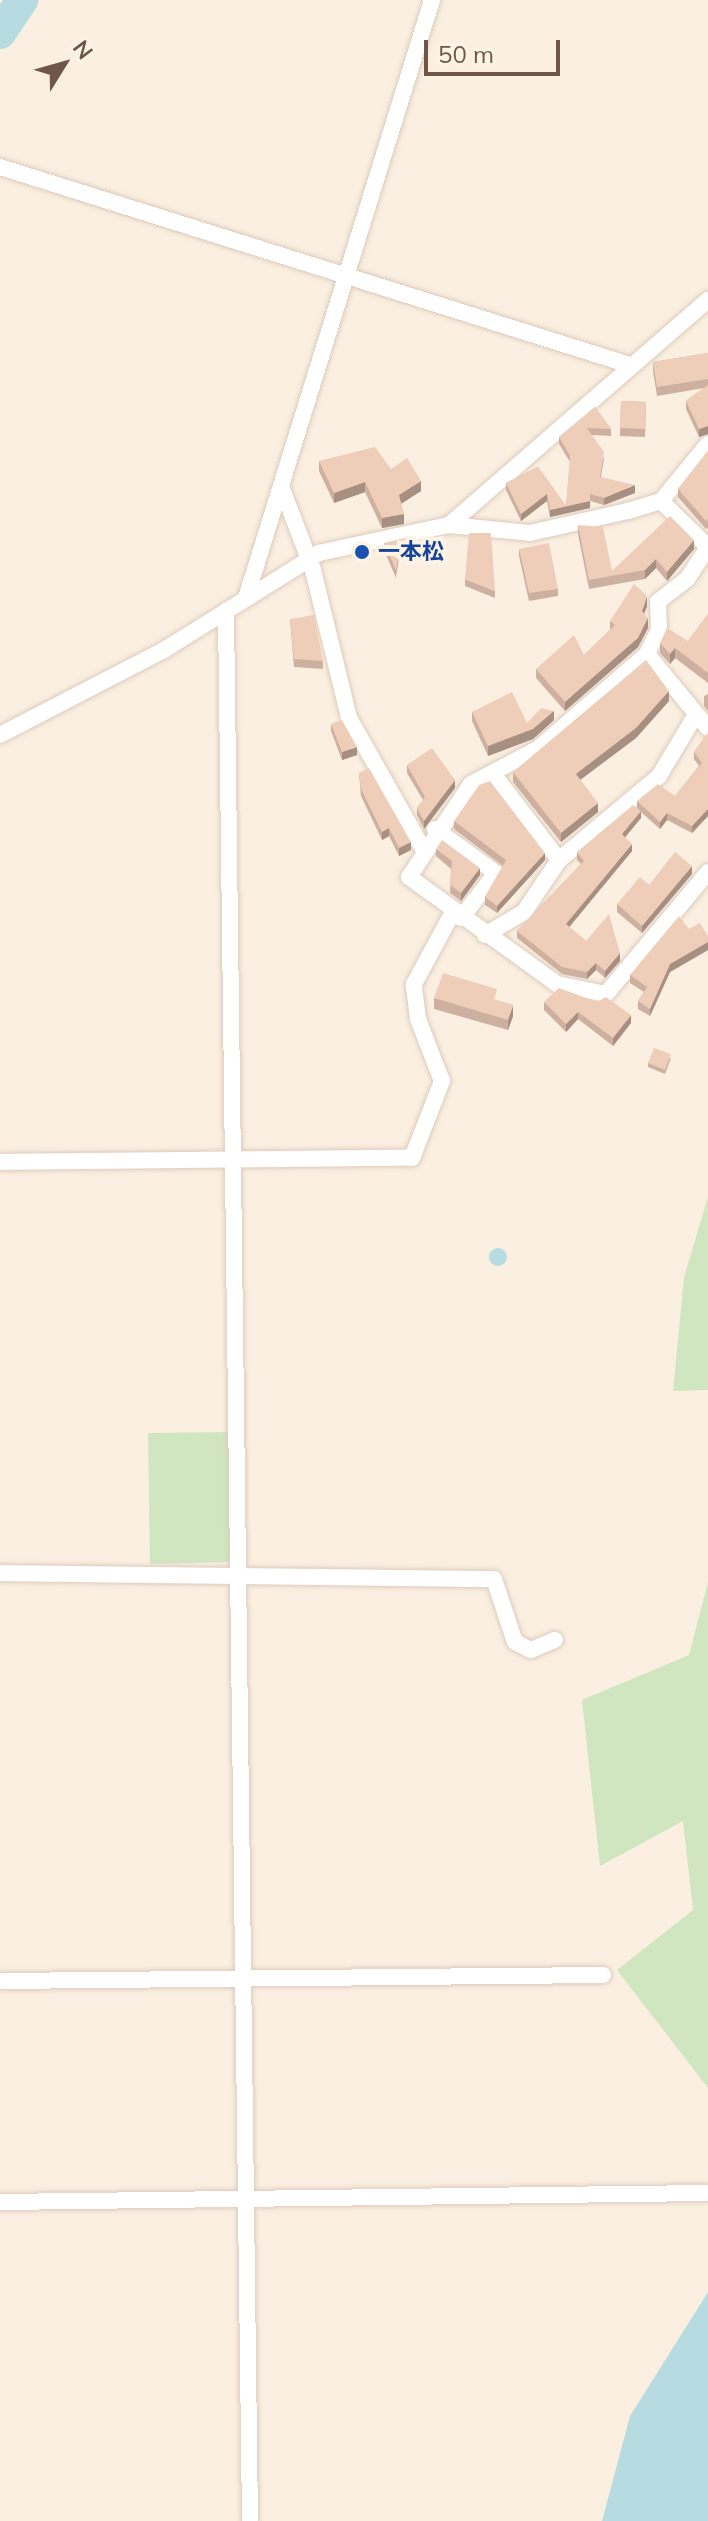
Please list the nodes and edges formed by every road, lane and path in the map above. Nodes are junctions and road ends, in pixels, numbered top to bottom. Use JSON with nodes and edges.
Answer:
{"nodes":[{"id":1,"x":432,"y":0,"type":"edge"},
{"id":2,"x":0,"y":167,"type":"edge"},
{"id":3,"x":345,"y":275,"type":"junction"},
{"id":4,"x":708,"y":300,"type":"edge"},
{"id":5,"x":630,"y":365,"type":"junction"},
{"id":6,"x":708,"y":444,"type":"edge"},
{"id":7,"x":281,"y":486,"type":"junction"},
{"id":8,"x":661,"y":501,"type":"junction"},
{"id":9,"x":449,"y":525,"type":"junction"},
{"id":10,"x":708,"y":547,"type":"edge"},
{"id":11,"x":308,"y":559,"type":"junction"},
{"id":12,"x":247,"y":595,"type":"junction"},
{"id":13,"x":226,"y":611,"type":"junction"},
{"id":14,"x":647,"y":654,"type":"junction"},
{"id":15,"x":695,"y":716,"type":"junction"},
{"id":16,"x":708,"y":728,"type":"edge"},
{"id":17,"x":0,"y":735,"type":"edge"},
{"id":18,"x":494,"y":775,"type":"junction"},
{"id":19,"x":435,"y":829,"type":"junction"},
{"id":20,"x":423,"y":849,"type":"junction"},
{"id":21,"x":559,"y":860,"type":"junction"},
{"id":22,"x":708,"y":872,"type":"edge"},
{"id":23,"x":457,"y":915,"type":"junction"},
{"id":24,"x":485,"y":935,"type":"junction"},
{"id":25,"x":0,"y":1162,"type":"edge"},
{"id":26,"x":235,"y":1162,"type":"junction"},
{"id":27,"x":240,"y":1570,"type":"junction"},
{"id":28,"x":0,"y":1573,"type":"edge"},
{"id":29,"x":555,"y":1640,"type":"dead end"},
{"id":30,"x":603,"y":1975,"type":"dead end"},
{"id":31,"x":245,"y":1979,"type":"junction"},
{"id":32,"x":0,"y":1981,"type":"edge"},
{"id":33,"x":708,"y":2193,"type":"edge"},
{"id":34,"x":245,"y":2197,"type":"junction"},
{"id":35,"x":0,"y":2202,"type":"edge"},
{"id":36,"x":250,"y":2521,"type":"edge"}],
"edges":[{"from":1,"to":3,"type":"street"},
{"from":2,"to":3,"type":"street"},
{"from":3,"to":5,"type":"street"},
{"from":3,"to":7,"type":"street"},
{"from":4,"to":5,"type":"street"},
{"from":5,"to":9,"type":"street"},
{"from":6,"to":8,"type":"street"},
{"from":7,"to":11,"type":"street"},
{"from":7,"to":12,"type":"street"},
{"from":8,"to":9,"type":"street"},
{"from":8,"to":10,"type":"street"},
{"from":9,"to":11,"type":"street"},
{"from":10,"to":14,"type":"street"},
{"from":11,"to":12,"type":"street"},
{"from":11,"to":20,"type":"street"},
{"from":12,"to":13,"type":"street"},
{"from":13,"to":17,"type":"street"},
{"from":13,"to":26,"type":"street"},
{"from":14,"to":15,"type":"street"},
{"from":14,"to":18,"type":"street"},
{"from":15,"to":16,"type":"street"},
{"from":15,"to":21,"type":"street"},
{"from":18,"to":19,"type":"street"},
{"from":18,"to":21,"type":"street"},
{"from":19,"to":20,"type":"street"},
{"from":19,"to":23,"type":"street"},
{"from":20,"to":23,"type":"street"},
{"from":21,"to":24,"type":"street"},
{"from":22,"to":24,"type":"street"},
{"from":23,"to":24,"type":"street"},
{"from":23,"to":26,"type":"street"},
{"from":25,"to":26,"type":"street"},
{"from":26,"to":27,"type":"street"},
{"from":27,"to":28,"type":"street"},
{"from":27,"to":29,"type":"street"},
{"from":27,"to":31,"type":"street"},
{"from":30,"to":31,"type":"street"},
{"from":31,"to":32,"type":"street"},
{"from":31,"to":34,"type":"street"},
{"from":33,"to":34,"type":"street"},
{"from":34,"to":35,"type":"street"},
{"from":34,"to":36,"type":"street"}]}
